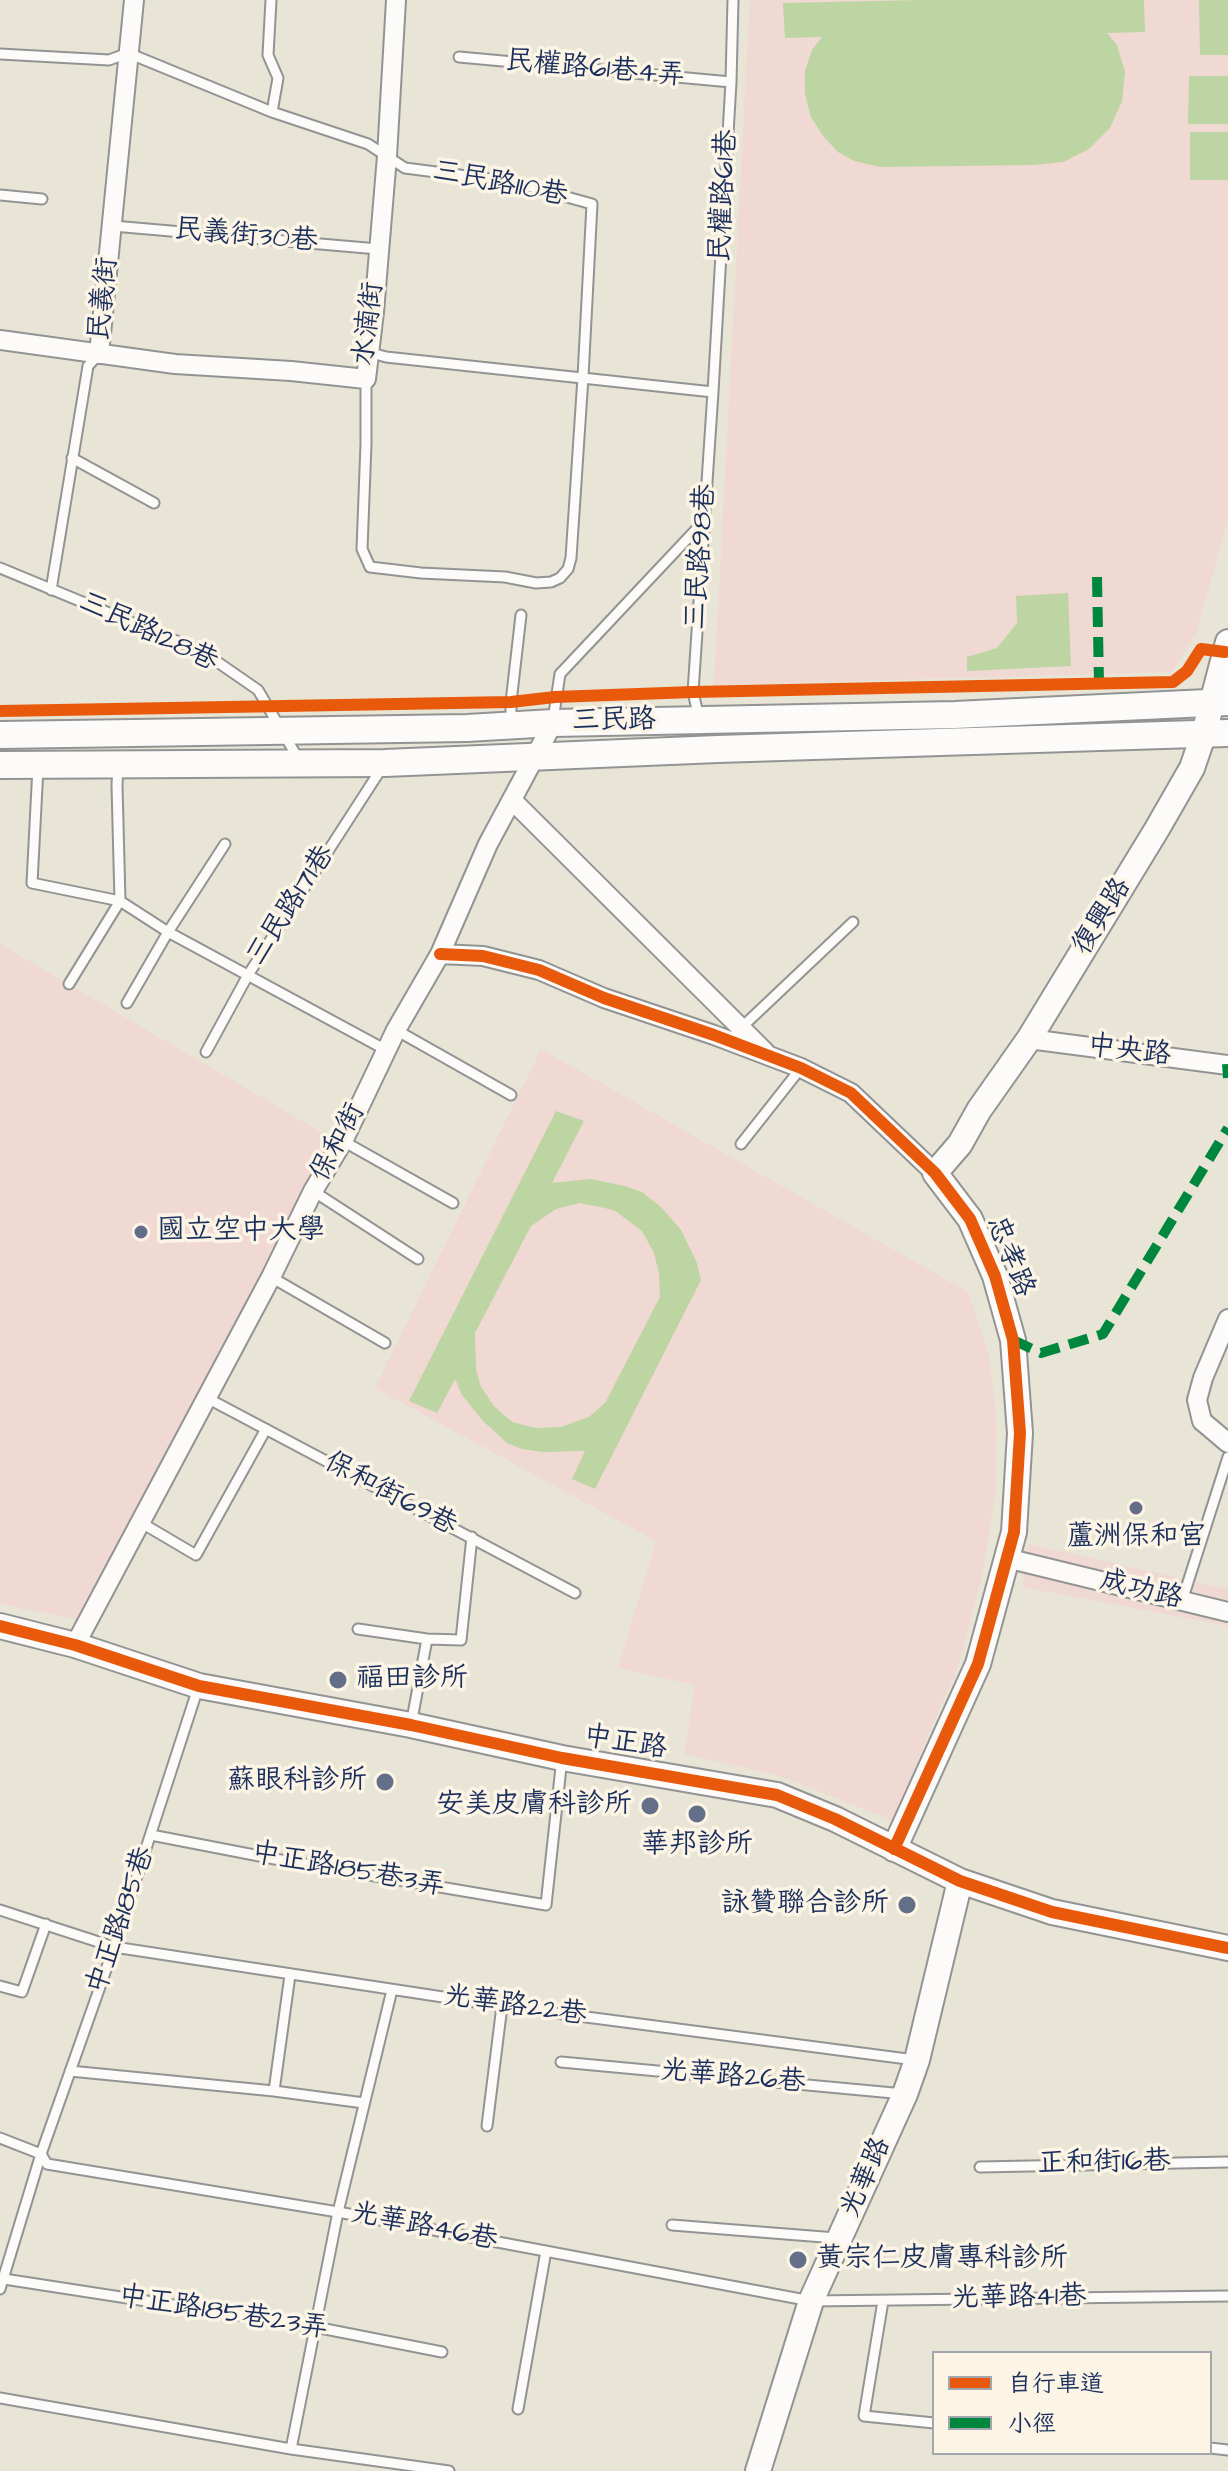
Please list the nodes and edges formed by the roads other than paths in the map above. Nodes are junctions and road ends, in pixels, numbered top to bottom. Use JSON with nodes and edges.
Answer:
{"nodes":[{"id":1,"x":134,"y":0,"type":"edge"},
{"id":2,"x":271,"y":0,"type":"edge"},
{"id":3,"x":396,"y":0,"type":"edge"},
{"id":4,"x":733,"y":0,"type":"edge"},
{"id":5,"x":128,"y":53,"type":"junction"},
{"id":6,"x":0,"y":54,"type":"edge"},
{"id":7,"x":459,"y":57,"type":"dead end"},
{"id":8,"x":731,"y":82,"type":"junction"},
{"id":9,"x":272,"y":112,"type":"junction"},
{"id":10,"x":387,"y":156,"type":"junction"},
{"id":11,"x":0,"y":195,"type":"edge"},
{"id":12,"x":42,"y":199,"type":"dead end"},
{"id":13,"x":113,"y":226,"type":"junction"},
{"id":14,"x":378,"y":249,"type":"junction"},
{"id":15,"x":0,"y":340,"type":"edge"},
{"id":16,"x":368,"y":352,"type":"junction"},
{"id":17,"x":99,"y":354,"type":"junction"},
{"id":18,"x":583,"y":377,"type":"junction"},
{"id":19,"x":366,"y":379,"type":"junction"},
{"id":20,"x":713,"y":392,"type":"junction"},
{"id":21,"x":72,"y":458,"type":"junction"},
{"id":22,"x":154,"y":503,"type":"dead end"},
{"id":23,"x":704,"y":521,"type":"junction"},
{"id":24,"x":0,"y":568,"type":"edge"},
{"id":25,"x":51,"y":590,"type":"junction"},
{"id":26,"x":521,"y":615,"type":"dead end"},
{"id":27,"x":1226,"y":647,"type":"edge"},
{"id":28,"x":1220,"y":702,"type":"edge"},
{"id":29,"x":700,"y":721,"type":"junction"},
{"id":30,"x":553,"y":723,"type":"junction"},
{"id":31,"x":511,"y":726,"type":"junction"},
{"id":32,"x":281,"y":729,"type":"junction"},
{"id":33,"x":1216,"y":733,"type":"edge"},
{"id":34,"x":0,"y":735,"type":"edge"},
{"id":35,"x":535,"y":757,"type":"junction"},
{"id":36,"x":119,"y":763,"type":"junction"},
{"id":37,"x":301,"y":763,"type":"junction"},
{"id":38,"x":385,"y":763,"type":"junction"},
{"id":39,"x":38,"y":764,"type":"junction"},
{"id":40,"x":0,"y":765,"type":"edge"},
{"id":41,"x":512,"y":800,"type":"junction"},
{"id":42,"x":225,"y":844,"type":"dead end"},
{"id":43,"x":120,"y":901,"type":"junction"},
{"id":44,"x":853,"y":922,"type":"dead end"},
{"id":45,"x":168,"y":932,"type":"junction"},
{"id":46,"x":440,"y":954,"type":"junction"},
{"id":47,"x":248,"y":975,"type":"junction"},
{"id":48,"x":69,"y":984,"type":"dead end"},
{"id":49,"x":127,"y":1003,"type":"dead end"},
{"id":50,"x":741,"y":1028,"type":"junction"},
{"id":51,"x":396,"y":1030,"type":"junction"},
{"id":52,"x":1029,"y":1039,"type":"junction"},
{"id":53,"x":386,"y":1050,"type":"junction"},
{"id":54,"x":206,"y":1052,"type":"dead end"},
{"id":55,"x":771,"y":1058,"type":"junction"},
{"id":56,"x":1228,"y":1065,"type":"edge"},
{"id":57,"x":801,"y":1068,"type":"junction"},
{"id":58,"x":511,"y":1095,"type":"dead end"},
{"id":59,"x":343,"y":1141,"type":"junction"},
{"id":60,"x":741,"y":1144,"type":"dead end"},
{"id":61,"x":935,"y":1173,"type":"junction"},
{"id":62,"x":313,"y":1191,"type":"junction"},
{"id":63,"x":453,"y":1203,"type":"dead end"},
{"id":64,"x":418,"y":1259,"type":"dead end"},
{"id":65,"x":271,"y":1277,"type":"junction"},
{"id":66,"x":1228,"y":1319,"type":"edge"},
{"id":67,"x":385,"y":1343,"type":"dead end"},
{"id":68,"x":206,"y":1397,"type":"junction"},
{"id":69,"x":266,"y":1429,"type":"junction"},
{"id":70,"x":1228,"y":1443,"type":"edge"},
{"id":71,"x":1228,"y":1457,"type":"edge"},
{"id":72,"x":140,"y":1522,"type":"junction"},
{"id":73,"x":472,"y":1537,"type":"junction"},
{"id":74,"x":1006,"y":1558,"type":"junction"},
{"id":75,"x":575,"y":1593,"type":"dead end"},
{"id":76,"x":1182,"y":1601,"type":"junction"},
{"id":77,"x":1228,"y":1612,"type":"edge"},
{"id":78,"x":0,"y":1626,"type":"edge"},
{"id":79,"x":358,"y":1629,"type":"dead end"},
{"id":80,"x":427,"y":1639,"type":"junction"},
{"id":81,"x":75,"y":1645,"type":"junction"},
{"id":82,"x":199,"y":1686,"type":"junction"},
{"id":83,"x":411,"y":1725,"type":"junction"},
{"id":84,"x":562,"y":1758,"type":"junction"},
{"id":85,"x":151,"y":1835,"type":"junction"},
{"id":86,"x":894,"y":1849,"type":"junction"},
{"id":87,"x":960,"y":1881,"type":"junction"},
{"id":88,"x":0,"y":1910,"type":"edge"},
{"id":89,"x":46,"y":1924,"type":"junction"},
{"id":90,"x":114,"y":1947,"type":"junction"},
{"id":91,"x":1228,"y":1948,"type":"edge"},
{"id":92,"x":290,"y":1975,"type":"junction"},
{"id":93,"x":0,"y":1986,"type":"edge"},
{"id":94,"x":392,"y":1990,"type":"junction"},
{"id":95,"x":502,"y":2006,"type":"junction"},
{"id":96,"x":917,"y":2060,"type":"junction"},
{"id":97,"x":561,"y":2062,"type":"dead end"},
{"id":98,"x":70,"y":2071,"type":"junction"},
{"id":99,"x":274,"y":2091,"type":"junction"},
{"id":100,"x":905,"y":2094,"type":"junction"},
{"id":101,"x":364,"y":2103,"type":"junction"},
{"id":102,"x":487,"y":2126,"type":"dead end"},
{"id":103,"x":0,"y":2138,"type":"edge"},
{"id":104,"x":41,"y":2154,"type":"junction"},
{"id":105,"x":1228,"y":2162,"type":"edge"},
{"id":106,"x":980,"y":2167,"type":"dead end"},
{"id":107,"x":338,"y":2212,"type":"junction"},
{"id":108,"x":672,"y":2225,"type":"dead end"},
{"id":109,"x":839,"y":2239,"type":"junction"},
{"id":110,"x":546,"y":2251,"type":"junction"},
{"id":111,"x":2,"y":2284,"type":"edge"},
{"id":112,"x":1228,"y":2296,"type":"edge"},
{"id":113,"x":811,"y":2301,"type":"junction"},
{"id":114,"x":883,"y":2301,"type":"junction"},
{"id":115,"x":315,"y":2327,"type":"junction"},
{"id":116,"x":442,"y":2352,"type":"dead end"},
{"id":117,"x":0,"y":2398,"type":"edge"},
{"id":118,"x":518,"y":2409,"type":"dead end"},
{"id":119,"x":932,"y":2423,"type":"edge"},
{"id":120,"x":291,"y":2449,"type":"junction"},
{"id":121,"x":449,"y":2471,"type":"edge"},
{"id":122,"x":758,"y":2471,"type":"edge"}],
"edges":[{"from":1,"to":5,"type":"street","name":"民義街"},
{"from":2,"to":9,"type":"lane"},
{"from":3,"to":10,"type":"street","name":"水湳街"},
{"from":4,"to":8,"type":"lane","name":"民權路61巷"},
{"from":5,"to":6,"type":"lane"},
{"from":5,"to":9,"type":"lane","name":"三民路110巷"},
{"from":5,"to":13,"type":"street","name":"民義街"},
{"from":7,"to":8,"type":"lane","name":"民權路61巷4弄"},
{"from":8,"to":20,"type":"lane","name":"民權路61巷"},
{"from":9,"to":10,"type":"lane","name":"三民路110巷"},
{"from":10,"to":14,"type":"street","name":"水湳街"},
{"from":10,"to":18,"type":"lane","name":"三民路110巷"},
{"from":11,"to":12,"type":"lane"},
{"from":13,"to":14,"type":"lane","name":"民義街30巷"},
{"from":13,"to":17,"type":"street","name":"民義街"},
{"from":14,"to":16,"type":"street","name":"水湳街"},
{"from":15,"to":17,"type":"street","name":"水湳街"},
{"from":16,"to":18,"type":"lane"},
{"from":16,"to":19,"type":"street","name":"水湳街"},
{"from":17,"to":19,"type":"street","name":"水湳街"},
{"from":17,"to":21,"type":"lane","name":"民義街"},
{"from":18,"to":19,"type":"lane"},
{"from":18,"to":20,"type":"lane"},
{"from":20,"to":23,"type":"lane","name":"三民路98巷"},
{"from":21,"to":22,"type":"lane"},
{"from":21,"to":25,"type":"lane","name":"民義街"},
{"from":23,"to":29,"type":"lane","name":"三民路98巷"},
{"from":23,"to":30,"type":"lane"},
{"from":24,"to":25,"type":"lane","name":"三民路128巷"},
{"from":25,"to":32,"type":"lane","name":"三民路128巷"},
{"from":26,"to":31,"type":"lane"},
{"from":27,"to":28,"type":"street","name":"復興路"},
{"from":28,"to":29,"type":"main road","name":"三民路"},
{"from":28,"to":33,"type":"street","name":"復興路"},
{"from":29,"to":30,"type":"main road","name":"三民路"},
{"from":30,"to":31,"type":"main road","name":"三民路"},
{"from":30,"to":35,"type":"street","name":"保和街"},
{"from":31,"to":32,"type":"main road","name":"三民路"},
{"from":32,"to":34,"type":"main road","name":"三民路"},
{"from":32,"to":37,"type":"lane","name":"三民路128巷"},
{"from":33,"to":35,"type":"main road","name":"三民路"},
{"from":33,"to":52,"type":"street","name":"復興路"},
{"from":35,"to":38,"type":"main road","name":"三民路"},
{"from":35,"to":41,"type":"street","name":"保和街"},
{"from":36,"to":37,"type":"main road","name":"三民路"},
{"from":36,"to":39,"type":"main road","name":"三民路"},
{"from":36,"to":43,"type":"lane"},
{"from":37,"to":38,"type":"main road","name":"三民路"},
{"from":38,"to":47,"type":"lane","name":"三民路171巷"},
{"from":39,"to":40,"type":"main road","name":"三民路"},
{"from":39,"to":43,"type":"lane"},
{"from":41,"to":46,"type":"street","name":"保和街"},
{"from":41,"to":50,"type":"street","name":"忠孝路"},
{"from":42,"to":45,"type":"lane"},
{"from":43,"to":45,"type":"lane"},
{"from":43,"to":48,"type":"lane"},
{"from":44,"to":50,"type":"lane"},
{"from":45,"to":47,"type":"lane"},
{"from":45,"to":49,"type":"lane"},
{"from":46,"to":51,"type":"street","name":"保和街"},
{"from":46,"to":55,"type":"street","name":"忠孝路"},
{"from":47,"to":53,"type":"lane"},
{"from":47,"to":54,"type":"lane","name":"三民路171巷"},
{"from":50,"to":55,"type":"street","name":"忠孝路"},
{"from":51,"to":53,"type":"street","name":"保和街"},
{"from":51,"to":58,"type":"lane"},
{"from":52,"to":56,"type":"street","name":"中央路"},
{"from":52,"to":61,"type":"street","name":"復興路"},
{"from":53,"to":59,"type":"street","name":"保和街"},
{"from":55,"to":57,"type":"street","name":"忠孝路"},
{"from":57,"to":60,"type":"lane"},
{"from":57,"to":61,"type":"street","name":"忠孝路"},
{"from":59,"to":62,"type":"street","name":"保和街"},
{"from":59,"to":63,"type":"lane"},
{"from":61,"to":74,"type":"street","name":"忠孝路"},
{"from":62,"to":64,"type":"lane"},
{"from":62,"to":65,"type":"street","name":"保和街"},
{"from":65,"to":67,"type":"lane"},
{"from":65,"to":68,"type":"street","name":"保和街"},
{"from":66,"to":70,"type":"street"},
{"from":68,"to":69,"type":"lane","name":"保和街69巷"},
{"from":68,"to":72,"type":"street","name":"保和街"},
{"from":69,"to":72,"type":"lane"},
{"from":69,"to":73,"type":"lane","name":"保和街69巷"},
{"from":71,"to":76,"type":"lane"},
{"from":72,"to":81,"type":"street","name":"保和街"},
{"from":73,"to":75,"type":"lane","name":"保和街69巷"},
{"from":73,"to":80,"type":"lane"},
{"from":74,"to":76,"type":"street","name":"成功路"},
{"from":74,"to":86,"type":"street","name":"忠孝路"},
{"from":76,"to":77,"type":"street","name":"成功路"},
{"from":78,"to":81,"type":"street","name":"中正路"},
{"from":79,"to":80,"type":"lane"},
{"from":80,"to":83,"type":"lane"},
{"from":81,"to":82,"type":"street","name":"中正路"},
{"from":82,"to":83,"type":"street","name":"中正路"},
{"from":82,"to":85,"type":"lane","name":"中正路185巷"},
{"from":83,"to":84,"type":"street","name":"中正路"},
{"from":84,"to":85,"type":"lane","name":"中正路185巷3弄"},
{"from":84,"to":86,"type":"street","name":"中正路"},
{"from":85,"to":90,"type":"lane","name":"中正路185巷"},
{"from":86,"to":87,"type":"street","name":"中正路"},
{"from":87,"to":91,"type":"street","name":"中正路"},
{"from":87,"to":96,"type":"street","name":"光華路"},
{"from":88,"to":89,"type":"lane","name":"光華路22巷"},
{"from":89,"to":90,"type":"lane","name":"光華路22巷"},
{"from":89,"to":93,"type":"lane"},
{"from":90,"to":92,"type":"lane","name":"光華路22巷"},
{"from":90,"to":98,"type":"lane","name":"中正路185巷"},
{"from":92,"to":94,"type":"lane","name":"光華路22巷"},
{"from":92,"to":99,"type":"lane"},
{"from":94,"to":95,"type":"lane","name":"光華路22巷"},
{"from":94,"to":101,"type":"lane"},
{"from":95,"to":96,"type":"lane","name":"光華路22巷"},
{"from":95,"to":102,"type":"lane"},
{"from":96,"to":100,"type":"street","name":"光華路"},
{"from":97,"to":100,"type":"lane","name":"光華路26巷"},
{"from":98,"to":99,"type":"lane"},
{"from":98,"to":104,"type":"lane","name":"中正路185巷"},
{"from":99,"to":101,"type":"lane"},
{"from":100,"to":109,"type":"street","name":"光華路"},
{"from":101,"to":107,"type":"lane"},
{"from":103,"to":104,"type":"lane"},
{"from":104,"to":107,"type":"lane","name":"光華路46巷"},
{"from":104,"to":111,"type":"lane","name":"中正路185巷"},
{"from":105,"to":106,"type":"lane","name":"正和街16巷"},
{"from":107,"to":110,"type":"lane","name":"光華路46巷"},
{"from":107,"to":115,"type":"lane"},
{"from":108,"to":109,"type":"lane"},
{"from":109,"to":113,"type":"street","name":"光華路"},
{"from":110,"to":113,"type":"lane","name":"光華路46巷"},
{"from":110,"to":118,"type":"lane"},
{"from":111,"to":115,"type":"lane","name":"中正路185巷23弄"},
{"from":112,"to":114,"type":"lane","name":"光華路41巷"},
{"from":113,"to":114,"type":"lane","name":"光華路41巷"},
{"from":113,"to":122,"type":"street","name":"光華路"},
{"from":114,"to":119,"type":"lane"},
{"from":115,"to":116,"type":"lane","name":"中正路185巷23弄"},
{"from":115,"to":120,"type":"lane"},
{"from":117,"to":120,"type":"lane"},
{"from":120,"to":121,"type":"lane"}]}
